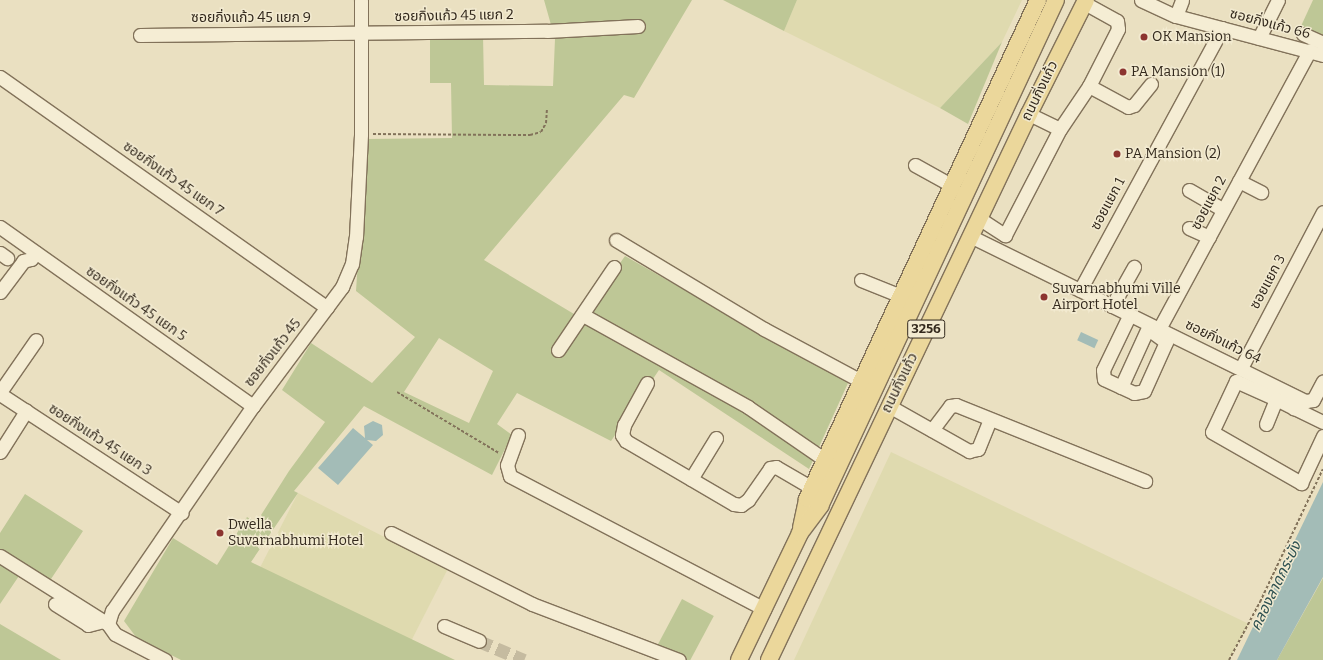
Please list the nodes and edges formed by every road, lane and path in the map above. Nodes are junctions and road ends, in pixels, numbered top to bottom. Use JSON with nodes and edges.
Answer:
{"nodes":[{"id":1,"x":361,"y":0,"type":"edge"},
{"id":2,"x":1038,"y":0,"type":"edge"},
{"id":3,"x":1056,"y":0,"type":"edge"},
{"id":4,"x":1140,"y":0,"type":"edge"},
{"id":5,"x":1182,"y":0,"type":"edge"},
{"id":6,"x":1278,"y":0,"type":"edge"},
{"id":7,"x":1085,"y":2,"type":"edge"},
{"id":8,"x":1176,"y":16,"type":"junction"},
{"id":9,"x":638,"y":26,"type":"dead end"},
{"id":10,"x":1222,"y":28,"type":"junction"},
{"id":11,"x":362,"y":34,"type":"junction"},
{"id":12,"x":1303,"y":34,"type":"dead end"},
{"id":13,"x":140,"y":35,"type":"dead end"},
{"id":14,"x":1259,"y":38,"type":"junction"},
{"id":15,"x":1323,"y":43,"type":"edge"},
{"id":16,"x":1310,"y":50,"type":"junction"},
{"id":17,"x":1323,"y":55,"type":"edge"},
{"id":18,"x":0,"y":77,"type":"edge"},
{"id":19,"x":1151,"y":84,"type":"dead end"},
{"id":20,"x":1089,"y":86,"type":"junction"},
{"id":21,"x":547,"y":110,"type":"dead end"},
{"id":22,"x":1029,"y":114,"type":"junction"},
{"id":23,"x":1060,"y":129,"type":"junction"},
{"id":24,"x":362,"y":134,"type":"junction"},
{"id":25,"x":915,"y":165,"type":"dead end"},
{"id":26,"x":1239,"y":181,"type":"junction"},
{"id":27,"x":951,"y":185,"type":"junction"},
{"id":28,"x":1189,"y":190,"type":"dead end"},
{"id":29,"x":1261,"y":192,"type":"dead end"},
{"id":30,"x":1223,"y":210,"type":"junction"},
{"id":31,"x":1323,"y":212,"type":"edge"},
{"id":32,"x":980,"y":219,"type":"junction"},
{"id":33,"x":0,"y":227,"type":"edge"},
{"id":34,"x":1189,"y":228,"type":"dead end"},
{"id":35,"x":972,"y":236,"type":"junction"},
{"id":36,"x":1209,"y":237,"type":"junction"},
{"id":37,"x":616,"y":240,"type":"dead end"},
{"id":38,"x":36,"y":253,"type":"junction"},
{"id":39,"x":614,"y":267,"type":"dead end"},
{"id":40,"x":1134,"y":267,"type":"dead end"},
{"id":41,"x":861,"y":280,"type":"dead end"},
{"id":42,"x":1080,"y":290,"type":"junction"},
{"id":43,"x":0,"y":292,"type":"edge"},
{"id":44,"x":901,"y":296,"type":"junction"},
{"id":45,"x":1112,"y":306,"type":"junction"},
{"id":46,"x":327,"y":308,"type":"junction"},
{"id":47,"x":583,"y":315,"type":"junction"},
{"id":48,"x":1128,"y":318,"type":"junction"},
{"id":49,"x":1153,"y":329,"type":"junction"},
{"id":50,"x":36,"y":340,"type":"dead end"},
{"id":51,"x":558,"y":350,"type":"dead end"},
{"id":52,"x":1241,"y":368,"type":"junction"},
{"id":53,"x":861,"y":381,"type":"junction"},
{"id":54,"x":1323,"y":381,"type":"edge"},
{"id":55,"x":647,"y":383,"type":"dead end"},
{"id":56,"x":1121,"y":387,"type":"junction"},
{"id":57,"x":397,"y":392,"type":"dead end"},
{"id":58,"x":0,"y":393,"type":"edge"},
{"id":59,"x":1276,"y":399,"type":"junction"},
{"id":60,"x":1301,"y":402,"type":"junction"},
{"id":61,"x":253,"y":406,"type":"junction"},
{"id":62,"x":889,"y":406,"type":"junction"},
{"id":63,"x":26,"y":411,"type":"junction"},
{"id":64,"x":990,"y":420,"type":"junction"},
{"id":65,"x":1323,"y":422,"type":"edge"},
{"id":66,"x":1266,"y":424,"type":"dead end"},
{"id":67,"x":932,"y":430,"type":"junction"},
{"id":68,"x":518,"y":436,"type":"dead end"},
{"id":69,"x":1323,"y":436,"type":"edge"},
{"id":70,"x":716,"y":438,"type":"dead end"},
{"id":71,"x":0,"y":452,"type":"edge"},
{"id":72,"x":509,"y":459,"type":"junction"},
{"id":73,"x":825,"y":460,"type":"junction"},
{"id":74,"x":1323,"y":469,"type":"edge"},
{"id":75,"x":690,"y":479,"type":"junction"},
{"id":76,"x":1145,"y":481,"type":"dead end"},
{"id":77,"x":812,"y":488,"type":"junction"},
{"id":78,"x":182,"y":513,"type":"junction"},
{"id":79,"x":391,"y":533,"type":"dead end"},
{"id":80,"x":800,"y":533,"type":"junction"},
{"id":81,"x":0,"y":556,"type":"edge"},
{"id":82,"x":55,"y":604,"type":"dead end"},
{"id":83,"x":764,"y":609,"type":"junction"},
{"id":84,"x":106,"y":622,"type":"junction"},
{"id":85,"x":444,"y":626,"type":"dead end"},
{"id":86,"x":480,"y":641,"type":"tunnel mouth"},
{"id":87,"x":165,"y":660,"type":"edge"},
{"id":88,"x":678,"y":660,"type":"edge"},
{"id":89,"x":739,"y":660,"type":"edge"},
{"id":90,"x":769,"y":660,"type":"edge"},
{"id":91,"x":1229,"y":660,"type":"edge"}],
"edges":[{"from":1,"to":11,"type":"street","name":"ซอยกิ่งแก้ว 45"},
{"from":2,"to":27,"type":"main road","name":"ถนนกิ่งแก้ว","number":"3256"},
{"from":3,"to":80,"type":"main road","name":"ถนนกิ่งแก้ว","number":"3256"},
{"from":4,"to":8,"type":"street","name":"ซอยกิ่งแก้ว 66"},
{"from":5,"to":8,"type":"street"},
{"from":6,"to":14,"type":"street"},
{"from":7,"to":20,"type":"street"},
{"from":7,"to":22,"type":"main road","name":"ถนนกิ่งแก้ว","number":"3256"},
{"from":8,"to":10,"type":"street","name":"ซอยกิ่งแก้ว 66"},
{"from":9,"to":11,"type":"street","name":"ซอยกิ่งแก้ว 45 แยก 2"},
{"from":10,"to":14,"type":"street","name":"ซอยกิ่งแก้ว 66"},
{"from":10,"to":42,"type":"street","name":"ซอยแยก 1"},
{"from":11,"to":13,"type":"street","name":"ซอยกิ่งแก้ว 45 แยก 9"},
{"from":11,"to":24,"type":"street","name":"ซอยกิ่งแก้ว 45"},
{"from":12,"to":15,"type":"street"},
{"from":14,"to":16,"type":"street","name":"ซอยกิ่งแก้ว 66"},
{"from":16,"to":17,"type":"street","name":"ซอยกิ่งแก้ว 66"},
{"from":16,"to":26,"type":"street","name":"ซอยแยก 2"},
{"from":18,"to":46,"type":"street","name":"ซอยกิ่งแก้ว 45 แยก 7"},
{"from":19,"to":20,"type":"street"},
{"from":20,"to":23,"type":"street"},
{"from":21,"to":24,"type":"path"},
{"from":22,"to":23,"type":"street"},
{"from":22,"to":32,"type":"main road","name":"ถนนกิ่งแก้ว","number":"3256"},
{"from":23,"to":32,"type":"street"},
{"from":24,"to":46,"type":"street","name":"ซอยกิ่งแก้ว 45"},
{"from":25,"to":27,"type":"street"},
{"from":26,"to":29,"type":"street"},
{"from":26,"to":30,"type":"street","name":"ซอยแยก 2"},
{"from":27,"to":44,"type":"main road","name":"ถนนกิ่งแก้ว","number":"3256"},
{"from":28,"to":30,"type":"street"},
{"from":30,"to":36,"type":"street","name":"ซอยแยก 2"},
{"from":31,"to":52,"type":"street","name":"ซอยแยก 3"},
{"from":32,"to":35,"type":"main road","name":"ถนนกิ่งแก้ว","number":"3256"},
{"from":33,"to":38,"type":"street","name":"ซอยกิ่งแก้ว 45 แยก 5"},
{"from":34,"to":36,"type":"street"},
{"from":35,"to":42,"type":"street","name":"ซอยกิ่งแก้ว 64"},
{"from":35,"to":62,"type":"main road","name":"ถนนกิ่งแก้ว","number":"3256"},
{"from":36,"to":49,"type":"street","name":"ซอยแยก 2"},
{"from":37,"to":53,"type":"street"},
{"from":38,"to":43,"type":"street"},
{"from":38,"to":61,"type":"street","name":"ซอยกิ่งแก้ว 45 แยก 5"},
{"from":39,"to":47,"type":"street"},
{"from":40,"to":45,"type":"street"},
{"from":41,"to":44,"type":"street"},
{"from":42,"to":45,"type":"street","name":"ซอยกิ่งแก้ว 64"},
{"from":44,"to":53,"type":"main road","name":"ถนนกิ่งแก้ว","number":"3256"},
{"from":45,"to":48,"type":"street","name":"ซอยกิ่งแก้ว 64"},
{"from":46,"to":61,"type":"street","name":"ซอยกิ่งแก้ว 45"},
{"from":47,"to":51,"type":"street"},
{"from":47,"to":73,"type":"street"},
{"from":48,"to":49,"type":"street","name":"ซอยกิ่งแก้ว 64"},
{"from":48,"to":56,"type":"street"},
{"from":49,"to":52,"type":"street","name":"ซอยกิ่งแก้ว 64"},
{"from":49,"to":56,"type":"street","name":"ซอยแยก 2"},
{"from":49,"to":56,"type":"street"},
{"from":50,"to":58,"type":"street"},
{"from":52,"to":60,"type":"street","name":"ซอยกิ่งแก้ว 64"},
{"from":53,"to":73,"type":"main road","name":"ถนนกิ่งแก้ว","number":"3256"},
{"from":54,"to":60,"type":"street"},
{"from":55,"to":75,"type":"street"},
{"from":57,"to":72,"type":"path"},
{"from":58,"to":63,"type":"street","name":"ซอยกิ่งแก้ว 45 แยก 3"},
{"from":59,"to":60,"type":"street"},
{"from":59,"to":66,"type":"street"},
{"from":59,"to":69,"type":"street"},
{"from":60,"to":65,"type":"street"},
{"from":61,"to":78,"type":"street","name":"ซอยกิ่งแก้ว 45"},
{"from":62,"to":67,"type":"street"},
{"from":62,"to":90,"type":"main road","name":"ถนนกิ่งแก้ว","number":"3256"},
{"from":63,"to":71,"type":"street"},
{"from":63,"to":78,"type":"street","name":"ซอยกิ่งแก้ว 45 แยก 3"},
{"from":64,"to":67,"type":"street"},
{"from":64,"to":67,"type":"street"},
{"from":64,"to":76,"type":"street"},
{"from":68,"to":72,"type":"street"},
{"from":70,"to":75,"type":"street"},
{"from":72,"to":83,"type":"street"},
{"from":73,"to":77,"type":"main road","name":"ถนนกิ่งแก้ว","number":"3256"},
{"from":74,"to":91,"type":"path"},
{"from":75,"to":77,"type":"street"},
{"from":77,"to":80,"type":"main road","name":"ถนนกิ่งแก้ว","number":"3256"},
{"from":78,"to":84,"type":"street","name":"ซอยกิ่งแก้ว 45"},
{"from":79,"to":88,"type":"street"},
{"from":80,"to":83,"type":"main road","name":"ถนนกิ่งแก้ว","number":"3256"},
{"from":81,"to":84,"type":"street"},
{"from":82,"to":84,"type":"street"},
{"from":83,"to":89,"type":"main road","name":"ถนนกิ่งแก้ว","number":"3256"},
{"from":84,"to":87,"type":"street"},
{"from":85,"to":86,"type":"street"}]}
